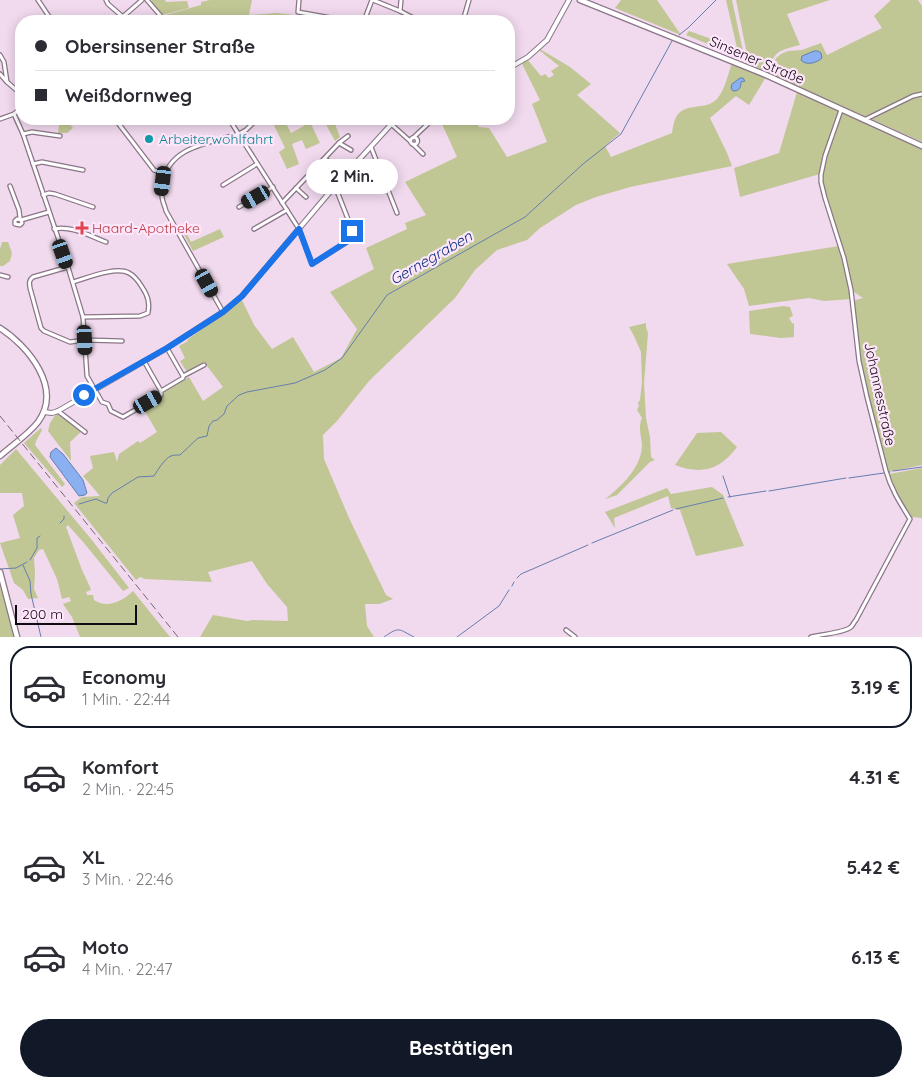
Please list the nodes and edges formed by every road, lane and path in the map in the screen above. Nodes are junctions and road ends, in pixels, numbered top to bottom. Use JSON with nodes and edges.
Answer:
{"nodes":[{"id":1,"x":38,"y":0,"type":"edge"},
{"id":2,"x":106,"y":0,"type":"edge"},
{"id":3,"x":142,"y":0,"type":"edge"},
{"id":4,"x":147,"y":0,"type":"edge"},
{"id":5,"x":300,"y":0,"type":"edge"},
{"id":6,"x":372,"y":0,"type":"edge"},
{"id":7,"x":401,"y":0,"type":"edge"},
{"id":8,"x":469,"y":0,"type":"edge"},
{"id":9,"x":569,"y":0,"type":"edge"},
{"id":10,"x":580,"y":0,"type":"edge"},
{"id":11,"x":400,"y":10,"type":"junction"},
{"id":12,"x":48,"y":15,"type":"edge"},
{"id":13,"x":121,"y":15,"type":"edge"},
{"id":14,"x":125,"y":15,"type":"edge"},
{"id":15,"x":160,"y":15,"type":"edge"},
{"id":16,"x":315,"y":15,"type":"edge"},
{"id":17,"x":366,"y":15,"type":"edge"},
{"id":18,"x":409,"y":15,"type":"edge"},
{"id":19,"x":465,"y":15,"type":"edge"},
{"id":20,"x":0,"y":55,"type":"edge"},
{"id":21,"x":515,"y":65,"type":"edge"},
{"id":22,"x":0,"y":74,"type":"edge"},
{"id":23,"x":7,"y":82,"type":"junction"},
{"id":24,"x":15,"y":89,"type":"edge"},
{"id":25,"x":922,"y":94,"type":"edge"},
{"id":26,"x":841,"y":110,"type":"junction"},
{"id":27,"x":14,"y":114,"type":"edge"},
{"id":28,"x":0,"y":119,"type":"edge"},
{"id":29,"x":864,"y":120,"type":"junction"},
{"id":30,"x":19,"y":125,"type":"edge"},
{"id":31,"x":120,"y":125,"type":"edge"},
{"id":32,"x":233,"y":125,"type":"edge"},
{"id":33,"x":251,"y":125,"type":"edge"},
{"id":34,"x":390,"y":125,"type":"edge"},
{"id":35,"x":392,"y":125,"type":"edge"},
{"id":36,"x":427,"y":125,"type":"edge"},
{"id":37,"x":23,"y":134,"type":"junction"},
{"id":38,"x":239,"y":134,"type":"junction"},
{"id":39,"x":60,"y":136,"type":"dead end"},
{"id":40,"x":348,"y":136,"type":"dead end"},
{"id":41,"x":414,"y":137,"type":"junction"},
{"id":42,"x":411,"y":142,"type":"junction"},
{"id":43,"x":340,"y":143,"type":"junction"},
{"id":44,"x":922,"y":146,"type":"edge"},
{"id":45,"x":371,"y":147,"type":"junction"},
{"id":46,"x":351,"y":150,"type":"dead end"},
{"id":47,"x":423,"y":154,"type":"dead end"},
{"id":48,"x":325,"y":158,"type":"junction"},
{"id":49,"x":32,"y":164,"type":"junction"},
{"id":50,"x":257,"y":164,"type":"junction"},
{"id":51,"x":335,"y":164,"type":"dead end"},
{"id":52,"x":83,"y":170,"type":"dead end"},
{"id":53,"x":164,"y":174,"type":"junction"},
{"id":54,"x":310,"y":174,"type":"junction"},
{"id":55,"x":322,"y":181,"type":"dead end"},
{"id":56,"x":223,"y":185,"type":"dead end"},
{"id":57,"x":10,"y":186,"type":"dead end"},
{"id":58,"x":335,"y":186,"type":"junction"},
{"id":59,"x":273,"y":187,"type":"junction"},
{"id":60,"x":296,"y":188,"type":"junction"},
{"id":61,"x":43,"y":195,"type":"junction"},
{"id":62,"x":306,"y":197,"type":"dead end"},
{"id":63,"x":282,"y":203,"type":"junction"},
{"id":64,"x":93,"y":207,"type":"dead end"},
{"id":65,"x":239,"y":207,"type":"dead end"},
{"id":66,"x":287,"y":210,"type":"junction"},
{"id":67,"x":49,"y":212,"type":"junction"},
{"id":68,"x":396,"y":213,"type":"dead end"},
{"id":69,"x":54,"y":229,"type":"junction"},
{"id":70,"x":254,"y":229,"type":"dead end"},
{"id":71,"x":299,"y":229,"type":"junction"},
{"id":72,"x":106,"y":242,"type":"dead end"},
{"id":73,"x":68,"y":267,"type":"junction"},
{"id":74,"x":0,"y":275,"type":"edge"},
{"id":75,"x":8,"y":277,"type":"dead end"},
{"id":76,"x":72,"y":282,"type":"junction"},
{"id":77,"x":223,"y":312,"type":"junction"},
{"id":78,"x":83,"y":317,"type":"junction"},
{"id":79,"x":0,"y":328,"type":"edge"},
{"id":80,"x":85,"y":340,"type":"junction"},
{"id":81,"x":122,"y":341,"type":"dead end"},
{"id":82,"x":167,"y":348,"type":"junction"},
{"id":83,"x":144,"y":361,"type":"junction"},
{"id":84,"x":204,"y":365,"type":"dead end"},
{"id":85,"x":183,"y":376,"type":"junction"},
{"id":86,"x":94,"y":390,"type":"junction"},
{"id":87,"x":161,"y":391,"type":"junction"},
{"id":88,"x":58,"y":411,"type":"junction"},
{"id":89,"x":44,"y":412,"type":"junction"},
{"id":90,"x":85,"y":432,"type":"dead end"},
{"id":91,"x":0,"y":456,"type":"edge"},
{"id":92,"x":0,"y":572,"type":"edge"},
{"id":93,"x":566,"y":630,"type":"dead end"},
{"id":94,"x":17,"y":637,"type":"edge"},
{"id":95,"x":575,"y":637,"type":"edge"},
{"id":96,"x":811,"y":637,"type":"edge"}],
"edges":[{"from":1,"to":12,"type":"street"},
{"from":2,"to":13,"type":"street"},
{"from":3,"to":14,"type":"street"},
{"from":4,"to":15,"type":"street"},
{"from":5,"to":16,"type":"street"},
{"from":6,"to":11,"type":"street"},
{"from":6,"to":17,"type":"street"},
{"from":7,"to":11,"type":"street"},
{"from":8,"to":19,"type":"street"},
{"from":9,"to":21,"type":"street"},
{"from":10,"to":26,"type":"main road","name":"Sinsener Straße"},
{"from":11,"to":18,"type":"street"},
{"from":20,"to":23,"type":"street"},
{"from":22,"to":23,"type":"street"},
{"from":23,"to":24,"type":"street"},
{"from":25,"to":29,"type":"street"},
{"from":26,"to":29,"type":"main road","name":"Sinsener Straße"},
{"from":26,"to":96,"type":"street","name":"Johannesstraße"},
{"from":27,"to":28,"type":"street"},
{"from":29,"to":44,"type":"main road","name":"Sinsener Straße"},
{"from":30,"to":37,"type":"street"},
{"from":31,"to":53,"type":"street"},
{"from":32,"to":38,"type":"street"},
{"from":33,"to":38,"type":"street"},
{"from":34,"to":45,"type":"street"},
{"from":35,"to":42,"type":"street"},
{"from":36,"to":41,"type":"street"},
{"from":37,"to":39,"type":"street"},
{"from":37,"to":49,"type":"street"},
{"from":38,"to":50,"type":"street"},
{"from":38,"to":53,"type":"street"},
{"from":40,"to":43,"type":"street"},
{"from":41,"to":42,"type":"street"},
{"from":41,"to":42,"type":"street"},
{"from":42,"to":47,"type":"street"},
{"from":43,"to":46,"type":"street"},
{"from":43,"to":48,"type":"street"},
{"from":45,"to":58,"type":"street"},
{"from":45,"to":68,"type":"street"},
{"from":48,"to":51,"type":"street"},
{"from":48,"to":54,"type":"street"},
{"from":49,"to":52,"type":"street"},
{"from":49,"to":61,"type":"street"},
{"from":50,"to":56,"type":"street"},
{"from":50,"to":59,"type":"street"},
{"from":53,"to":77,"type":"street"},
{"from":54,"to":55,"type":"street"},
{"from":54,"to":60,"type":"street"},
{"from":57,"to":67,"type":"street"},
{"from":58,"to":71,"type":"street"},
{"from":58,"to":71,"type":"street"},
{"from":59,"to":63,"type":"street"},
{"from":59,"to":65,"type":"street"},
{"from":60,"to":62,"type":"street"},
{"from":60,"to":63,"type":"street"},
{"from":61,"to":64,"type":"street"},
{"from":61,"to":67,"type":"street"},
{"from":63,"to":66,"type":"street"},
{"from":66,"to":70,"type":"street"},
{"from":66,"to":71,"type":"street"},
{"from":67,"to":69,"type":"street"},
{"from":69,"to":72,"type":"street"},
{"from":69,"to":73,"type":"street"},
{"from":71,"to":77,"type":"street"},
{"from":73,"to":76,"type":"street"},
{"from":73,"to":80,"type":"street"},
{"from":74,"to":75,"type":"street"},
{"from":76,"to":78,"type":"street"},
{"from":76,"to":78,"type":"street"},
{"from":77,"to":82,"type":"street"},
{"from":78,"to":80,"type":"street"},
{"from":79,"to":89,"type":"main road"},
{"from":80,"to":81,"type":"street"},
{"from":80,"to":86,"type":"street"},
{"from":82,"to":83,"type":"street"},
{"from":82,"to":85,"type":"street"},
{"from":83,"to":86,"type":"street"},
{"from":83,"to":87,"type":"street"},
{"from":84,"to":85,"type":"street"},
{"from":85,"to":87,"type":"street"},
{"from":86,"to":87,"type":"street"},
{"from":86,"to":88,"type":"street"},
{"from":88,"to":89,"type":"street"},
{"from":88,"to":90,"type":"street"},
{"from":89,"to":91,"type":"main road"},
{"from":92,"to":94,"type":"main road"},
{"from":93,"to":95,"type":"street"}]}
